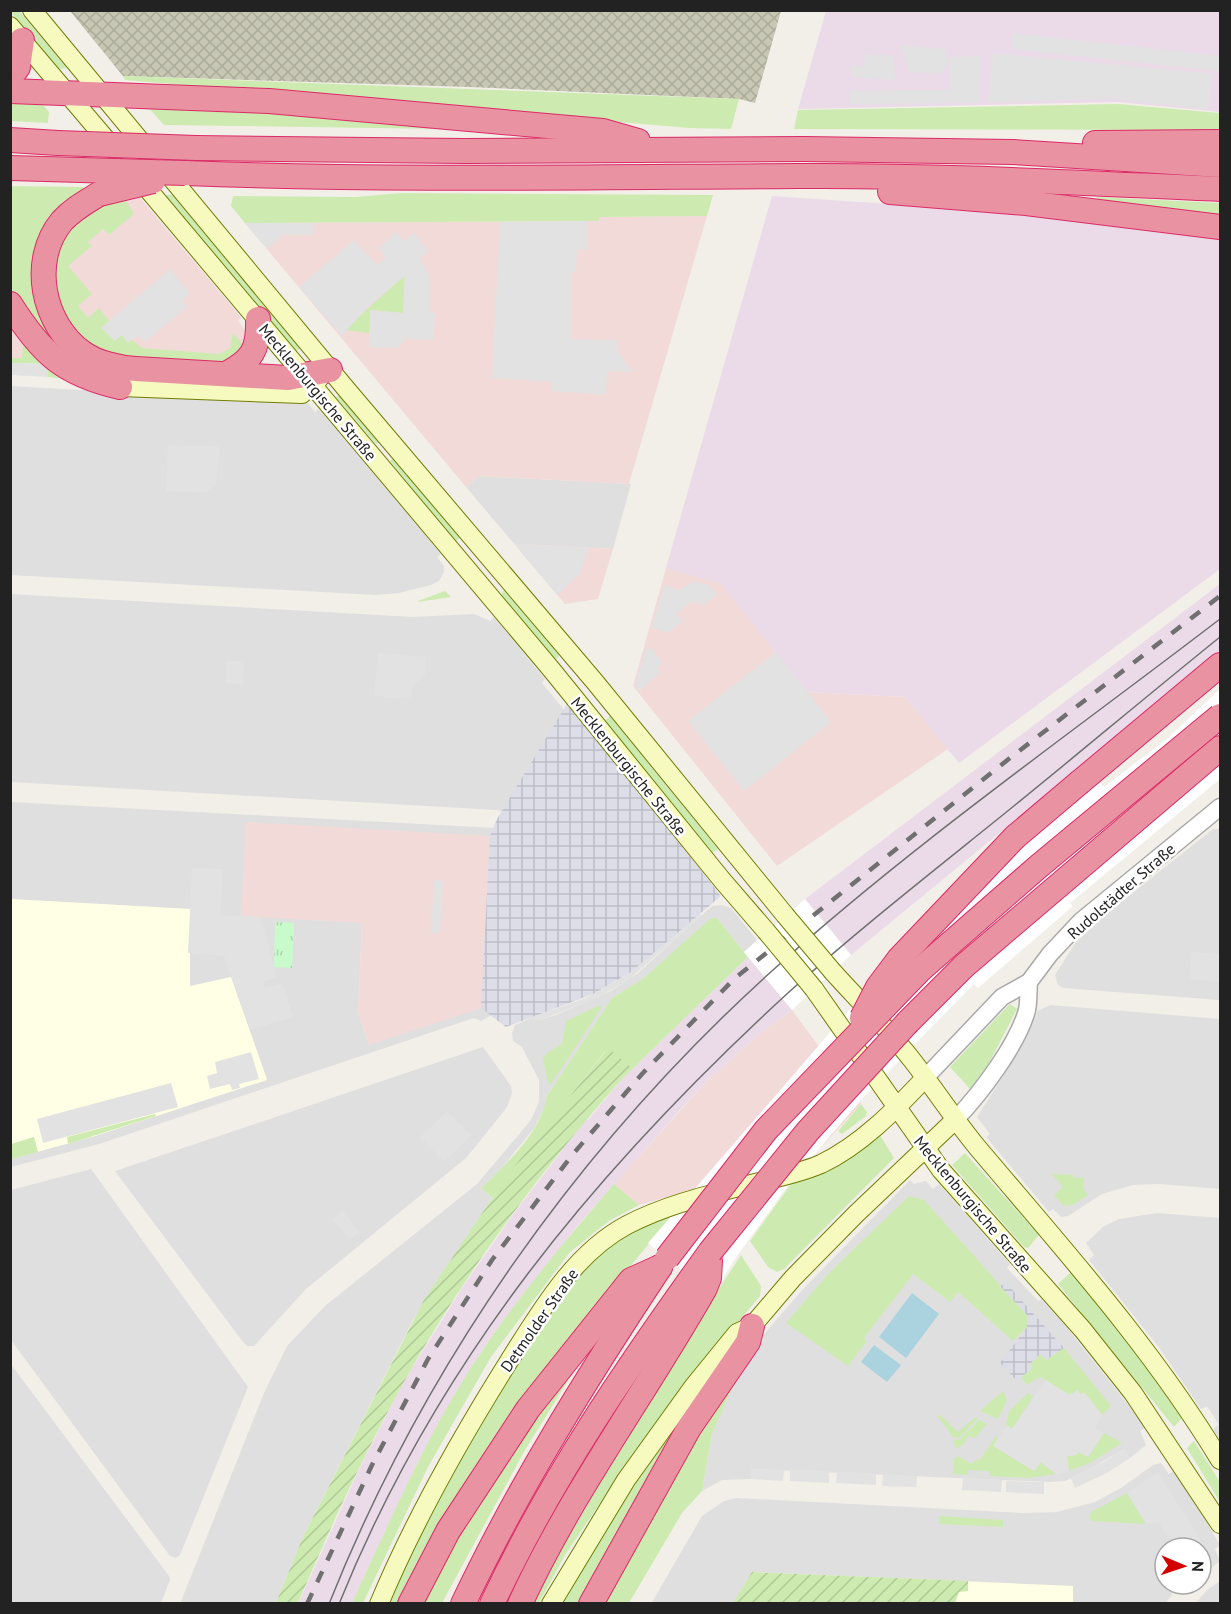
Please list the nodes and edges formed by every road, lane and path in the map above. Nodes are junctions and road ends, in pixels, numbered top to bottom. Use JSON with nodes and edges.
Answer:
{"nodes":[{"id":1,"x":32,"y":10,"type":"edge"},
{"id":2,"x":16,"y":33,"type":"edge"},
{"id":3,"x":10,"y":78,"type":"edge"},
{"id":4,"x":10,"y":91,"type":"edge"},
{"id":5,"x":103,"y":94,"type":"junction"},
{"id":6,"x":75,"y":102,"type":"junction"},
{"id":7,"x":10,"y":140,"type":"edge"},
{"id":8,"x":1221,"y":142,"type":"edge"},
{"id":9,"x":664,"y":148,"type":"junction"},
{"id":10,"x":1012,"y":153,"type":"junction"},
{"id":11,"x":1221,"y":165,"type":"edge"},
{"id":12,"x":10,"y":168,"type":"edge"},
{"id":13,"x":185,"y":173,"type":"junction"},
{"id":14,"x":862,"y":177,"type":"junction"},
{"id":15,"x":1221,"y":189,"type":"edge"},
{"id":16,"x":1221,"y":227,"type":"edge"},
{"id":17,"x":10,"y":304,"type":"edge"},
{"id":18,"x":258,"y":319,"type":"junction"},
{"id":19,"x":330,"y":370,"type":"junction"},
{"id":20,"x":226,"y":374,"type":"junction"},
{"id":21,"x":308,"y":380,"type":"junction"},
{"id":22,"x":120,"y":387,"type":"joint"},
{"id":23,"x":393,"y":444,"type":"junction"},
{"id":24,"x":374,"y":460,"type":"junction"},
{"id":25,"x":1221,"y":665,"type":"edge"},
{"id":26,"x":1221,"y":716,"type":"edge"},
{"id":27,"x":1221,"y":748,"type":"edge"},
{"id":28,"x":1221,"y":807,"type":"edge"},
{"id":29,"x":1029,"y":982,"type":"junction"},
{"id":30,"x":852,"y":1039,"type":"junction"},
{"id":31,"x":925,"y":1078,"type":"junction"},
{"id":32,"x":895,"y":1109,"type":"junction"},
{"id":33,"x":956,"y":1119,"type":"junction"},
{"id":34,"x":925,"y":1149,"type":"junction"},
{"id":35,"x":664,"y":1263,"type":"junction"},
{"id":36,"x":698,"y":1283,"type":"junction"},
{"id":37,"x":752,"y":1326,"type":"junction"},
{"id":38,"x":1221,"y":1460,"type":"edge"},
{"id":39,"x":1221,"y":1524,"type":"edge"},
{"id":40,"x":379,"y":1604,"type":"edge"},
{"id":41,"x":410,"y":1604,"type":"edge"},
{"id":42,"x":463,"y":1604,"type":"edge"},
{"id":43,"x":492,"y":1604,"type":"edge"},
{"id":44,"x":520,"y":1604,"type":"edge"},
{"id":45,"x":551,"y":1604,"type":"edge"},
{"id":46,"x":591,"y":1604,"type":"edge"}],
"edges":[{"from":1,"to":5,"type":"main road","name":"Mecklenburgische Straße"},
{"from":2,"to":3,"type":"highway"},
{"from":2,"to":6,"type":"main road","name":"Mecklenburgische Straße"},
{"from":4,"to":6,"type":"highway"},
{"from":5,"to":6,"type":"highway"},
{"from":5,"to":9,"type":"highway"},
{"from":5,"to":19,"type":"main road","name":"Mecklenburgische Straße"},
{"from":6,"to":18,"type":"main road","name":"Mecklenburgische Straße"},
{"from":7,"to":9,"type":"highway","bridge":true},
{"from":8,"to":10,"type":"highway"},
{"from":9,"to":10,"type":"highway"},
{"from":10,"to":11,"type":"highway"},
{"from":12,"to":13,"type":"highway","bridge":true},
{"from":13,"to":14,"type":"highway"},
{"from":13,"to":20,"type":"highway","bridge":true},
{"from":14,"to":15,"type":"highway"},
{"from":14,"to":16,"type":"highway"},
{"from":17,"to":22,"type":"highway"},
{"from":18,"to":20,"type":"highway"},
{"from":18,"to":21,"type":"main road","name":"Mecklenburgische Straße"},
{"from":19,"to":21,"type":"highway"},
{"from":19,"to":23,"type":"main road","name":"Mecklenburgische Straße"},
{"from":20,"to":21,"type":"highway"},
{"from":21,"to":22,"type":"main road"},
{"from":21,"to":24,"type":"main road","name":"Mecklenburgische Straße"},
{"from":23,"to":24,"type":"main road"},
{"from":23,"to":31,"type":"main road","name":"Mecklenburgische Straße","bridge":true},
{"from":24,"to":32,"type":"main road","name":"Mecklenburgische Straße","bridge":true},
{"from":25,"to":30,"type":"highway","bridge":true},
{"from":26,"to":30,"type":"highway","bridge":true},
{"from":27,"to":36,"type":"highway","bridge":true},
{"from":28,"to":29,"type":"street","name":"Rudolstädter Straße"},
{"from":29,"to":31,"type":"street","name":"Rudolstädter Straße"},
{"from":29,"to":33,"type":"street"},
{"from":30,"to":35,"type":"highway","bridge":true},
{"from":31,"to":32,"type":"main road","name":"Detmolder Straße"},
{"from":31,"to":33,"type":"main road","name":"Mecklenburgische Straße"},
{"from":32,"to":34,"type":"main road","name":"Mecklenburgische Straße"},
{"from":32,"to":40,"type":"main road","name":"Detmolder Straße"},
{"from":33,"to":34,"type":"main road"},
{"from":33,"to":38,"type":"main road","name":"Mecklenburgische Straße"},
{"from":34,"to":37,"type":"main road"},
{"from":34,"to":39,"type":"main road","name":"Mecklenburgische Straße"},
{"from":35,"to":41,"type":"highway"},
{"from":35,"to":42,"type":"highway"},
{"from":36,"to":43,"type":"highway"},
{"from":36,"to":44,"type":"highway"},
{"from":37,"to":45,"type":"main road"},
{"from":37,"to":46,"type":"highway"}]}
